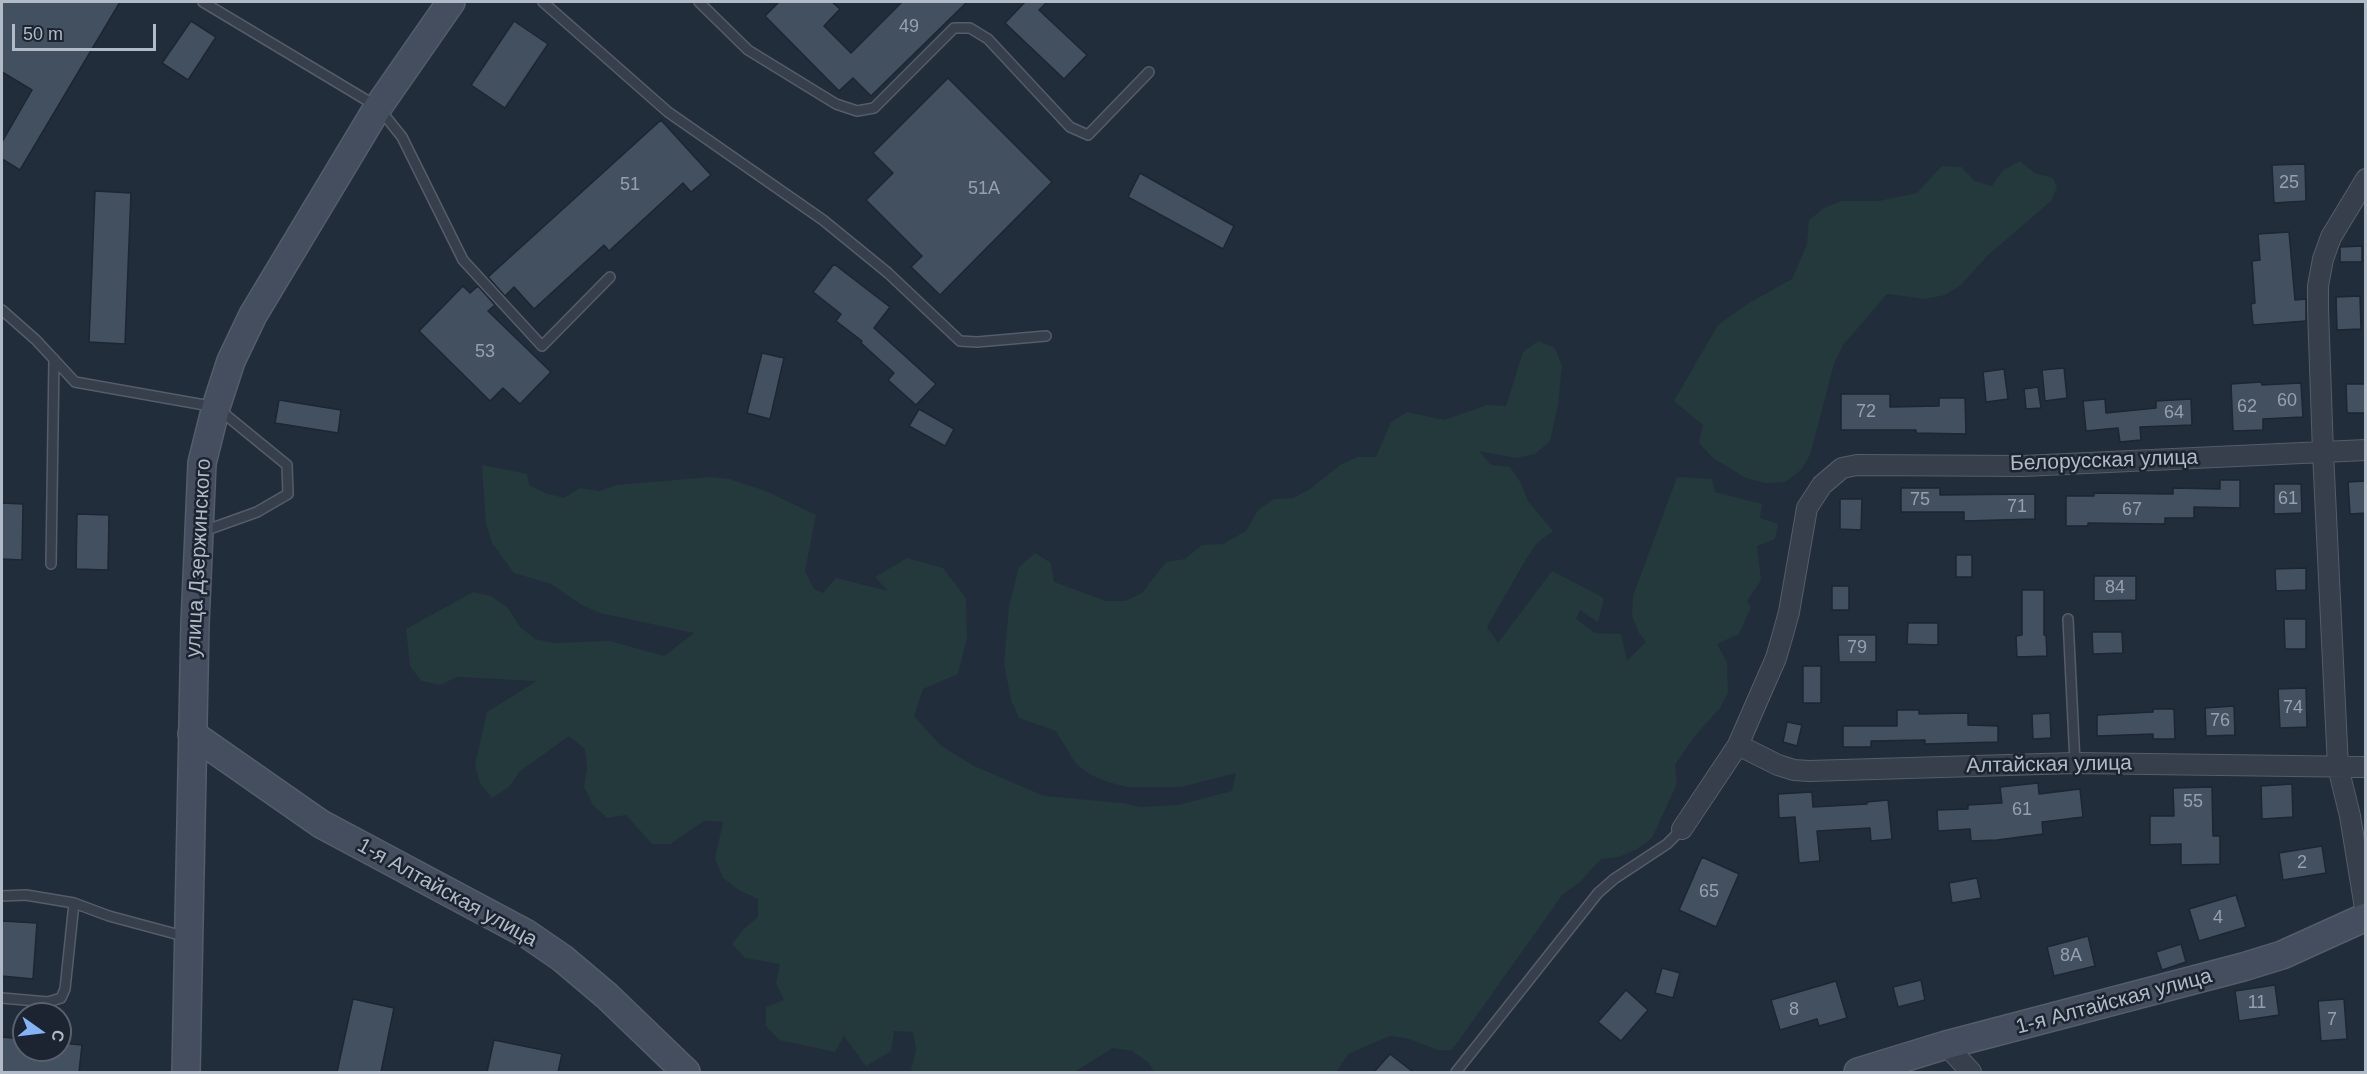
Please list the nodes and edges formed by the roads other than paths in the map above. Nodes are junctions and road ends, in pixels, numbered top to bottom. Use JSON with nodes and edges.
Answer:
{"nodes":[{"id":1,"x":202,"y":2,"type":"edge"},
{"id":2,"x":451,"y":2,"type":"edge"},
{"id":3,"x":543,"y":2,"type":"edge"},
{"id":4,"x":699,"y":2,"type":"edge"},
{"id":5,"x":1149,"y":72,"type":"dead end"},
{"id":6,"x":378,"y":107,"type":"junction"},
{"id":7,"x":2366,"y":179,"type":"edge"},
{"id":8,"x":609,"y":277,"type":"dead end"},
{"id":9,"x":2,"y":310,"type":"edge"},
{"id":10,"x":1046,"y":336,"type":"dead end"},
{"id":11,"x":54,"y":359,"type":"junction"},
{"id":12,"x":216,"y":407,"type":"junction"},
{"id":13,"x":2366,"y":450,"type":"edge"},
{"id":14,"x":2322,"y":452,"type":"junction"},
{"id":15,"x":199,"y":533,"type":"junction"},
{"id":16,"x":51,"y":564,"type":"dead end"},
{"id":17,"x":2068,"y":619,"type":"dead end"},
{"id":18,"x":192,"y":734,"type":"junction"},
{"id":19,"x":1738,"y":746,"type":"junction"},
{"id":20,"x":2075,"y":763,"type":"junction"},
{"id":21,"x":2338,"y":767,"type":"junction"},
{"id":22,"x":2366,"y":767,"type":"edge"},
{"id":23,"x":1682,"y":828,"type":"joint"},
{"id":24,"x":2,"y":896,"type":"edge"},
{"id":25,"x":74,"y":903,"type":"junction"},
{"id":26,"x":2366,"y":916,"type":"edge"},
{"id":27,"x":187,"y":937,"type":"junction"},
{"id":28,"x":2,"y":998,"type":"edge"},
{"id":29,"x":1946,"y":1045,"type":"junction"},
{"id":30,"x":186,"y":1072,"type":"edge"},
{"id":31,"x":686,"y":1072,"type":"edge"},
{"id":32,"x":1456,"y":1072,"type":"edge"},
{"id":33,"x":1858,"y":1072,"type":"edge"},
{"id":34,"x":1971,"y":1072,"type":"edge"}],
"edges":[{"from":1,"to":6,"type":"lane"},
{"from":2,"to":6,"type":"main road","name":"улица Дзержинского"},
{"from":3,"to":10,"type":"lane"},
{"from":4,"to":5,"type":"lane"},
{"from":6,"to":8,"type":"lane"},
{"from":6,"to":12,"type":"main road","name":"улица Дзержинского"},
{"from":7,"to":14,"type":"street"},
{"from":9,"to":11,"type":"lane"},
{"from":11,"to":12,"type":"lane"},
{"from":11,"to":16,"type":"lane"},
{"from":12,"to":15,"type":"main road","name":"улица Дзержинского"},
{"from":12,"to":15,"type":"lane"},
{"from":13,"to":14,"type":"street","name":"Белорусская улица"},
{"from":14,"to":19,"type":"street","name":"Белорусская улица"},
{"from":14,"to":21,"type":"street"},
{"from":15,"to":18,"type":"main road","name":"улица Дзержинского"},
{"from":17,"to":20,"type":"lane"},
{"from":18,"to":27,"type":"main road","name":"улица Дзержинского"},
{"from":18,"to":31,"type":"main road","name":"1-я Алтайская улица"},
{"from":19,"to":20,"type":"street","name":"Алтайская улица"},
{"from":19,"to":23,"type":"street"},
{"from":20,"to":21,"type":"street","name":"Алтайская улица"},
{"from":21,"to":22,"type":"street","name":"Алтайская улица"},
{"from":21,"to":26,"type":"street"},
{"from":23,"to":32,"type":"lane"},
{"from":24,"to":25,"type":"lane"},
{"from":25,"to":27,"type":"lane"},
{"from":25,"to":28,"type":"lane"},
{"from":26,"to":29,"type":"main road","name":"1-я Алтайская улица"},
{"from":27,"to":30,"type":"main road","name":"улица Дзержинского"},
{"from":29,"to":33,"type":"main road","name":"1-я Алтайская улица"},
{"from":29,"to":34,"type":"street"}]}
